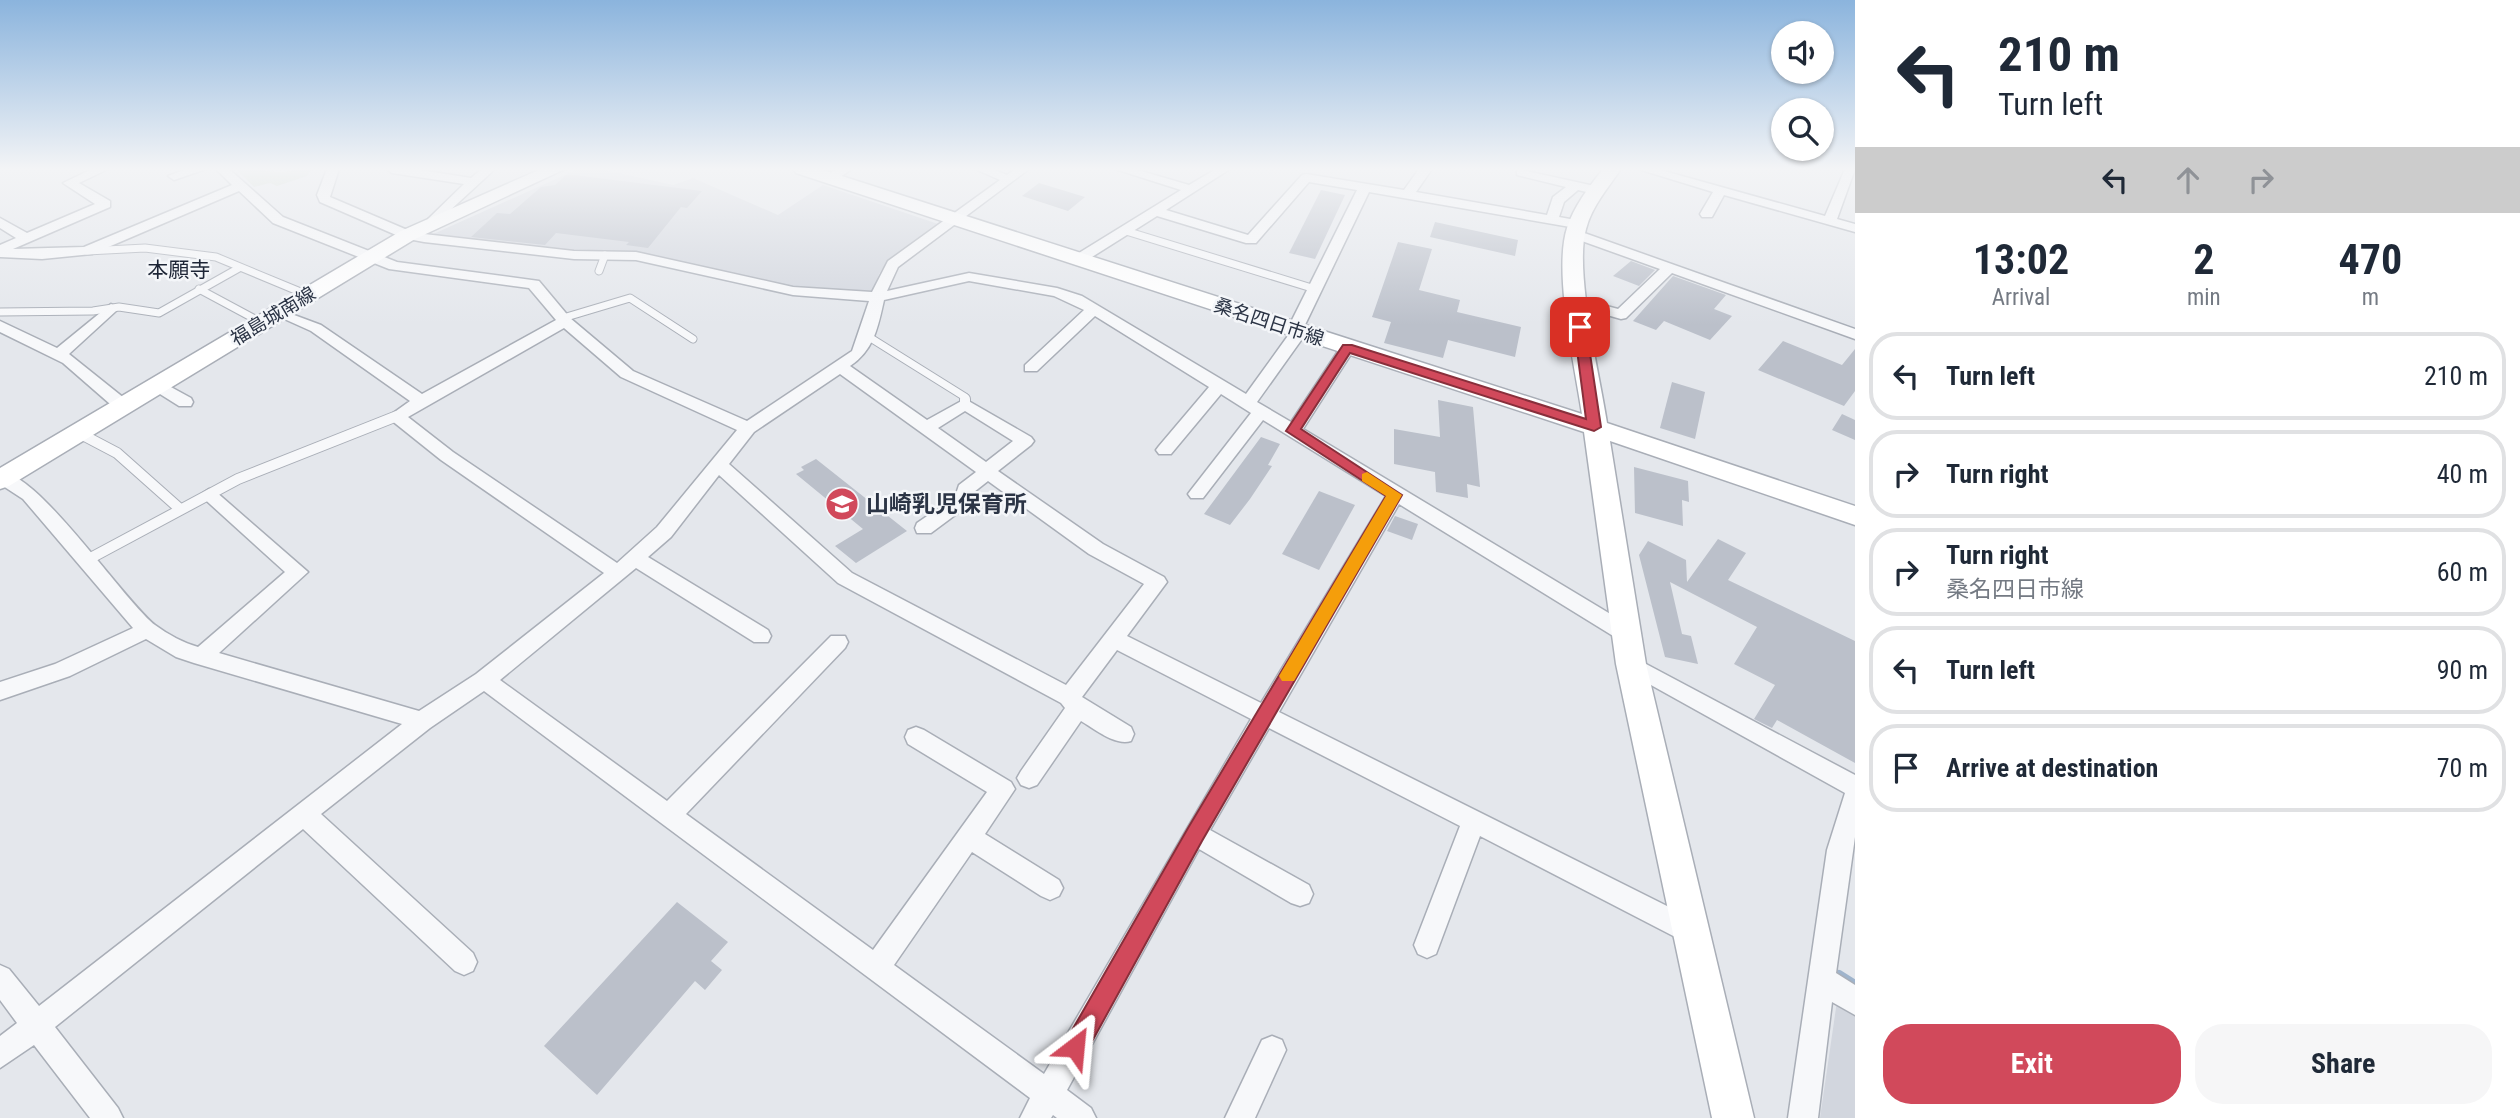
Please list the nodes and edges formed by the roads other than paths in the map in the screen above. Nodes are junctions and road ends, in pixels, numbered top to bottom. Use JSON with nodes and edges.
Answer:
{"nodes":[{"id":1,"x":65,"y":221,"type":"edge"},
{"id":2,"x":158,"y":221,"type":"edge"},
{"id":3,"x":281,"y":221,"type":"edge"},
{"id":4,"x":376,"y":221,"type":"edge"},
{"id":5,"x":950,"y":221,"type":"edge"},
{"id":6,"x":960,"y":221,"type":"edge"},
{"id":7,"x":1143,"y":221,"type":"edge"},
{"id":8,"x":1188,"y":221,"type":"edge"},
{"id":9,"x":1265,"y":221,"type":"edge"},
{"id":10,"x":1348,"y":221,"type":"edge"},
{"id":11,"x":1547,"y":221,"type":"edge"},
{"id":12,"x":1569,"y":221,"type":"edge"},
{"id":13,"x":1834,"y":221,"type":"edge"},
{"id":14,"x":0,"y":222,"type":"edge"},
{"id":15,"x":433,"y":222,"type":"edge"},
{"id":16,"x":1567,"y":225,"type":"junction"},
{"id":17,"x":1855,"y":228,"type":"edge"},
{"id":18,"x":1126,"y":231,"type":"junction"},
{"id":19,"x":408,"y":235,"type":"junction"},
{"id":20,"x":26,"y":238,"type":"junction"},
{"id":21,"x":0,"y":251,"type":"edge"},
{"id":22,"x":87,"y":251,"type":"junction"},
{"id":23,"x":605,"y":255,"type":"junction"},
{"id":24,"x":371,"y":257,"type":"junction"},
{"id":25,"x":1079,"y":260,"type":"junction"},
{"id":26,"x":1670,"y":267,"type":"junction"},
{"id":27,"x":239,"y":268,"type":"junction"},
{"id":28,"x":599,"y":271,"type":"dead end"},
{"id":29,"x":199,"y":289,"type":"junction"},
{"id":30,"x":1315,"y":289,"type":"junction"},
{"id":31,"x":298,"y":291,"type":"dead end"},
{"id":32,"x":878,"y":297,"type":"junction"},
{"id":33,"x":1577,"y":302,"type":"junction"},
{"id":34,"x":111,"y":308,"type":"junction"},
{"id":35,"x":1094,"y":310,"type":"junction"},
{"id":36,"x":0,"y":313,"type":"edge"},
{"id":37,"x":278,"y":313,"type":"junction"},
{"id":38,"x":253,"y":318,"type":"dead end"},
{"id":39,"x":564,"y":319,"type":"junction"},
{"id":40,"x":0,"y":326,"type":"edge"},
{"id":41,"x":1297,"y":331,"type":"junction"},
{"id":42,"x":1855,"y":334,"type":"edge"},
{"id":43,"x":869,"y":337,"type":"junction"},
{"id":44,"x":693,"y":339,"type":"dead end"},
{"id":45,"x":1347,"y":348,"type":"junction"},
{"id":46,"x":59,"y":355,"type":"junction"},
{"id":47,"x":841,"y":367,"type":"junction"},
{"id":48,"x":1031,"y":368,"type":"dead end"},
{"id":49,"x":158,"y":385,"type":"junction"},
{"id":50,"x":1219,"y":386,"type":"junction"},
{"id":51,"x":185,"y":402,"type":"dead end"},
{"id":52,"x":424,"y":403,"type":"junction"},
{"id":53,"x":965,"y":404,"type":"junction"},
{"id":54,"x":123,"y":406,"type":"junction"},
{"id":55,"x":1254,"y":407,"type":"junction"},
{"id":56,"x":397,"y":416,"type":"junction"},
{"id":57,"x":1594,"y":427,"type":"junction"},
{"id":58,"x":748,"y":428,"type":"junction"},
{"id":59,"x":926,"y":428,"type":"junction"},
{"id":60,"x":1293,"y":431,"type":"junction"},
{"id":61,"x":79,"y":433,"type":"junction"},
{"id":62,"x":1165,"y":450,"type":"dead end"},
{"id":63,"x":719,"y":465,"type":"junction"},
{"id":64,"x":987,"y":471,"type":"junction"},
{"id":65,"x":2,"y":479,"type":"edge"},
{"id":66,"x":1197,"y":494,"type":"dead end"},
{"id":67,"x":209,"y":495,"type":"junction"},
{"id":68,"x":1395,"y":495,"type":"junction"},
{"id":69,"x":180,"y":509,"type":"junction"},
{"id":70,"x":1855,"y":516,"type":"edge"},
{"id":71,"x":924,"y":528,"type":"dead end"},
{"id":72,"x":635,"y":558,"type":"junction"},
{"id":73,"x":87,"y":560,"type":"junction"},
{"id":74,"x":618,"y":573,"type":"junction"},
{"id":75,"x":147,"y":630,"type":"junction"},
{"id":76,"x":1625,"y":633,"type":"junction"},
{"id":77,"x":761,"y":636,"type":"dead end"},
{"id":78,"x":1113,"y":638,"type":"junction"},
{"id":79,"x":838,"y":642,"type":"dead end"},
{"id":80,"x":201,"y":657,"type":"junction"},
{"id":81,"x":1630,"y":664,"type":"junction"},
{"id":82,"x":484,"y":680,"type":"junction"},
{"id":83,"x":0,"y":691,"type":"edge"},
{"id":84,"x":1073,"y":703,"type":"junction"},
{"id":85,"x":1264,"y":716,"type":"junction"},
{"id":86,"x":422,"y":721,"type":"junction"},
{"id":87,"x":1122,"y":734,"type":"dead end"},
{"id":88,"x":916,"y":737,"type":"dead end"},
{"id":89,"x":1029,"y":778,"type":"dead end"},
{"id":90,"x":1855,"y":787,"type":"edge"},
{"id":91,"x":1855,"y":797,"type":"edge"},
{"id":92,"x":304,"y":814,"type":"junction"},
{"id":93,"x":668,"y":816,"type":"junction"},
{"id":94,"x":1473,"y":822,"type":"junction"},
{"id":95,"x":1195,"y":834,"type":"junction"},
{"id":96,"x":969,"y":837,"type":"junction"},
{"id":97,"x":1050,"y":887,"type":"dead end"},
{"id":98,"x":1300,"y":894,"type":"dead end"},
{"id":99,"x":1690,"y":931,"type":"junction"},
{"id":100,"x":1427,"y":946,"type":"dead end"},
{"id":101,"x":464,"y":962,"type":"dead end"},
{"id":102,"x":876,"y":969,"type":"junction"},
{"id":103,"x":0,"y":978,"type":"edge"},
{"id":104,"x":1824,"y":981,"type":"junction"},
{"id":105,"x":1855,"y":1001,"type":"edge"},
{"id":106,"x":37,"y":1025,"type":"junction"},
{"id":107,"x":1272,"y":1050,"type":"dead end"},
{"id":108,"x":0,"y":1054,"type":"edge"},
{"id":109,"x":1049,"y":1095,"type":"junction"},
{"id":110,"x":108,"y":1118,"type":"edge"},
{"id":111,"x":1035,"y":1118,"type":"edge"},
{"id":112,"x":1081,"y":1118,"type":"edge"},
{"id":113,"x":1240,"y":1118,"type":"edge"},
{"id":114,"x":1733,"y":1118,"type":"edge"},
{"id":115,"x":1803,"y":1118,"type":"edge"}],
"edges":[{"from":1,"to":20,"type":"street"},
{"from":2,"to":22,"type":"street"},
{"from":3,"to":24,"type":"street"},
{"from":4,"to":19,"type":"street"},
{"from":5,"to":32,"type":"street"},
{"from":6,"to":25,"type":"main road","name":"桑名四日市線"},
{"from":7,"to":18,"type":"street"},
{"from":8,"to":9,"type":"street"},
{"from":10,"to":30,"type":"street"},
{"from":11,"to":16,"type":"street"},
{"from":12,"to":16,"type":"main road"},
{"from":13,"to":17,"type":"street"},
{"from":14,"to":20,"type":"street"},
{"from":15,"to":19,"type":"main road","name":"福島城南線"},
{"from":16,"to":26,"type":"street"},
{"from":16,"to":33,"type":"main road"},
{"from":18,"to":25,"type":"street"},
{"from":18,"to":30,"type":"lane"},
{"from":19,"to":23,"type":"street"},
{"from":19,"to":24,"type":"main road","name":"福島城南線"},
{"from":20,"to":21,"type":"street"},
{"from":21,"to":22,"type":"street"},
{"from":22,"to":27,"type":"lane"},
{"from":23,"to":28,"type":"lane"},
{"from":23,"to":32,"type":"street"},
{"from":24,"to":37,"type":"main road","name":"福島城南線"},
{"from":24,"to":39,"type":"street"},
{"from":25,"to":41,"type":"main road","name":"桑名四日市線"},
{"from":26,"to":33,"type":"street"},
{"from":26,"to":42,"type":"street"},
{"from":27,"to":29,"type":"lane"},
{"from":27,"to":31,"type":"lane"},
{"from":29,"to":34,"type":"lane"},
{"from":29,"to":38,"type":"lane"},
{"from":30,"to":41,"type":"street"},
{"from":32,"to":35,"type":"street"},
{"from":32,"to":43,"type":"street"},
{"from":33,"to":57,"type":"main road"},
{"from":34,"to":36,"type":"lane"},
{"from":34,"to":46,"type":"street"},
{"from":35,"to":48,"type":"street"},
{"from":35,"to":50,"type":"street"},
{"from":37,"to":49,"type":"main road","name":"福島城南線"},
{"from":37,"to":52,"type":"street"},
{"from":39,"to":44,"type":"lane"},
{"from":39,"to":52,"type":"street"},
{"from":39,"to":58,"type":"street"},
{"from":40,"to":46,"type":"street"},
{"from":41,"to":45,"type":"main road","name":"桑名四日市線"},
{"from":41,"to":55,"type":"street"},
{"from":43,"to":47,"type":"street"},
{"from":43,"to":53,"type":"lane"},
{"from":45,"to":57,"type":"main road","name":"桑名四日市線"},
{"from":45,"to":60,"type":"street"},
{"from":46,"to":54,"type":"street"},
{"from":47,"to":58,"type":"street"},
{"from":47,"to":59,"type":"street"},
{"from":49,"to":51,"type":"street"},
{"from":49,"to":54,"type":"main road","name":"福島城南線"},
{"from":50,"to":55,"type":"street"},
{"from":50,"to":62,"type":"street"},
{"from":52,"to":56,"type":"street"},
{"from":53,"to":59,"type":"street"},
{"from":53,"to":64,"type":"street"},
{"from":54,"to":61,"type":"main road","name":"福島城南線"},
{"from":55,"to":60,"type":"street"},
{"from":55,"to":66,"type":"street"},
{"from":56,"to":67,"type":"lane"},
{"from":56,"to":74,"type":"street"},
{"from":57,"to":70,"type":"main road","name":"桑名四日市線"},
{"from":57,"to":76,"type":"main road"},
{"from":58,"to":63,"type":"street"},
{"from":59,"to":64,"type":"street"},
{"from":60,"to":68,"type":"street"},
{"from":61,"to":65,"type":"main road","name":"福島城南線"},
{"from":61,"to":69,"type":"lane"},
{"from":63,"to":72,"type":"street"},
{"from":63,"to":84,"type":"street"},
{"from":64,"to":71,"type":"street"},
{"from":64,"to":78,"type":"street"},
{"from":65,"to":73,"type":"street"},
{"from":67,"to":69,"type":"lane"},
{"from":67,"to":80,"type":"street"},
{"from":68,"to":76,"type":"street"},
{"from":68,"to":85,"type":"street"},
{"from":69,"to":73,"type":"lane"},
{"from":72,"to":74,"type":"street"},
{"from":72,"to":77,"type":"street"},
{"from":73,"to":75,"type":"street"},
{"from":74,"to":82,"type":"street"},
{"from":75,"to":80,"type":"street"},
{"from":75,"to":83,"type":"street"},
{"from":76,"to":81,"type":"main road"},
{"from":78,"to":84,"type":"street"},
{"from":78,"to":85,"type":"street"},
{"from":79,"to":93,"type":"street"},
{"from":80,"to":86,"type":"street"},
{"from":81,"to":90,"type":"street"},
{"from":81,"to":99,"type":"main road"},
{"from":82,"to":86,"type":"street"},
{"from":82,"to":93,"type":"street"},
{"from":84,"to":87,"type":"street"},
{"from":84,"to":89,"type":"street"},
{"from":85,"to":94,"type":"street"},
{"from":85,"to":95,"type":"street"},
{"from":86,"to":92,"type":"street"},
{"from":88,"to":96,"type":"street"},
{"from":91,"to":104,"type":"street"},
{"from":92,"to":101,"type":"street"},
{"from":92,"to":106,"type":"street"},
{"from":93,"to":102,"type":"street"},
{"from":94,"to":99,"type":"street"},
{"from":94,"to":100,"type":"street"},
{"from":95,"to":98,"type":"street"},
{"from":95,"to":109,"type":"street"},
{"from":96,"to":97,"type":"street"},
{"from":96,"to":102,"type":"street"},
{"from":99,"to":114,"type":"main road"},
{"from":102,"to":109,"type":"street"},
{"from":103,"to":106,"type":"street"},
{"from":104,"to":105,"type":"street"},
{"from":104,"to":115,"type":"street"},
{"from":106,"to":108,"type":"street"},
{"from":106,"to":110,"type":"street"},
{"from":107,"to":113,"type":"street"},
{"from":109,"to":111,"type":"street"},
{"from":109,"to":112,"type":"street"}]}
